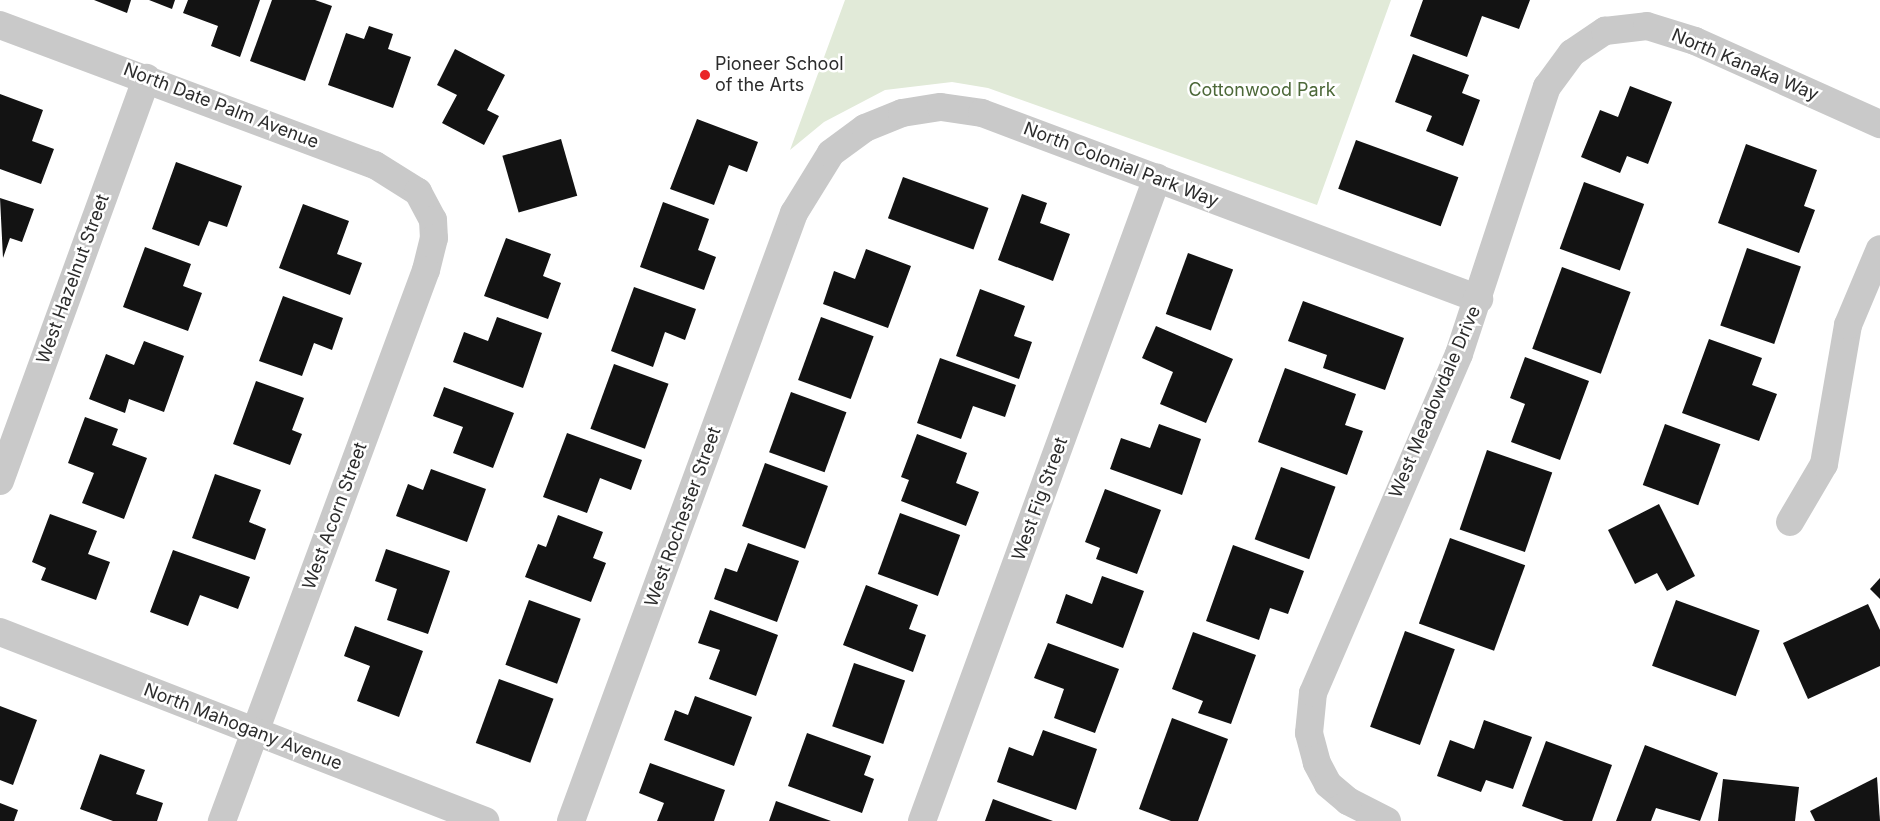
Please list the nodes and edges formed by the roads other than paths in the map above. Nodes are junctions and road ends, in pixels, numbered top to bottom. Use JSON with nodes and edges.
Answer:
{"nodes":[{"id":1,"x":0,"y":25,"type":"edge"},
{"id":2,"x":1605,"y":31,"type":"joint"},
{"id":3,"x":147,"y":78,"type":"junction"},
{"id":4,"x":1880,"y":124,"type":"edge"},
{"id":5,"x":1157,"y":178,"type":"junction"},
{"id":6,"x":429,"y":208,"type":"joint"},
{"id":7,"x":794,"y":212,"type":"joint"},
{"id":8,"x":1880,"y":249,"type":"edge"},
{"id":9,"x":1479,"y":299,"type":"junction"},
{"id":10,"x":0,"y":481,"type":"edge"},
{"id":11,"x":1790,"y":522,"type":"dead end"},
{"id":12,"x":0,"y":632,"type":"edge"},
{"id":13,"x":255,"y":732,"type":"junction"},
{"id":14,"x":222,"y":821,"type":"edge"},
{"id":15,"x":485,"y":821,"type":"edge"},
{"id":16,"x":571,"y":821,"type":"edge"},
{"id":17,"x":922,"y":821,"type":"edge"},
{"id":18,"x":1387,"y":821,"type":"edge"}],
"edges":[{"from":1,"to":3,"type":"street","name":"North Date Palm Avenue"},
{"from":2,"to":4,"type":"street","name":"North Kanaka Way"},
{"from":2,"to":9,"type":"street","name":"West Meadowdale Drive"},
{"from":3,"to":6,"type":"street","name":"North Date Palm Avenue"},
{"from":3,"to":10,"type":"street","name":"West Hazelnut Street"},
{"from":5,"to":7,"type":"street","name":"North Colonial Park Way"},
{"from":5,"to":9,"type":"street","name":"North Colonial Park Way"},
{"from":5,"to":17,"type":"street","name":"West Fig Street"},
{"from":6,"to":13,"type":"street","name":"West Acorn Street"},
{"from":7,"to":16,"type":"street","name":"West Rochester Street"},
{"from":8,"to":11,"type":"street"},
{"from":9,"to":18,"type":"street","name":"West Meadowdale Drive"},
{"from":12,"to":13,"type":"street","name":"North Mahogany Avenue"},
{"from":13,"to":14,"type":"street","name":"West Acorn Street"},
{"from":13,"to":15,"type":"street","name":"North Mahogany Avenue"}]}
